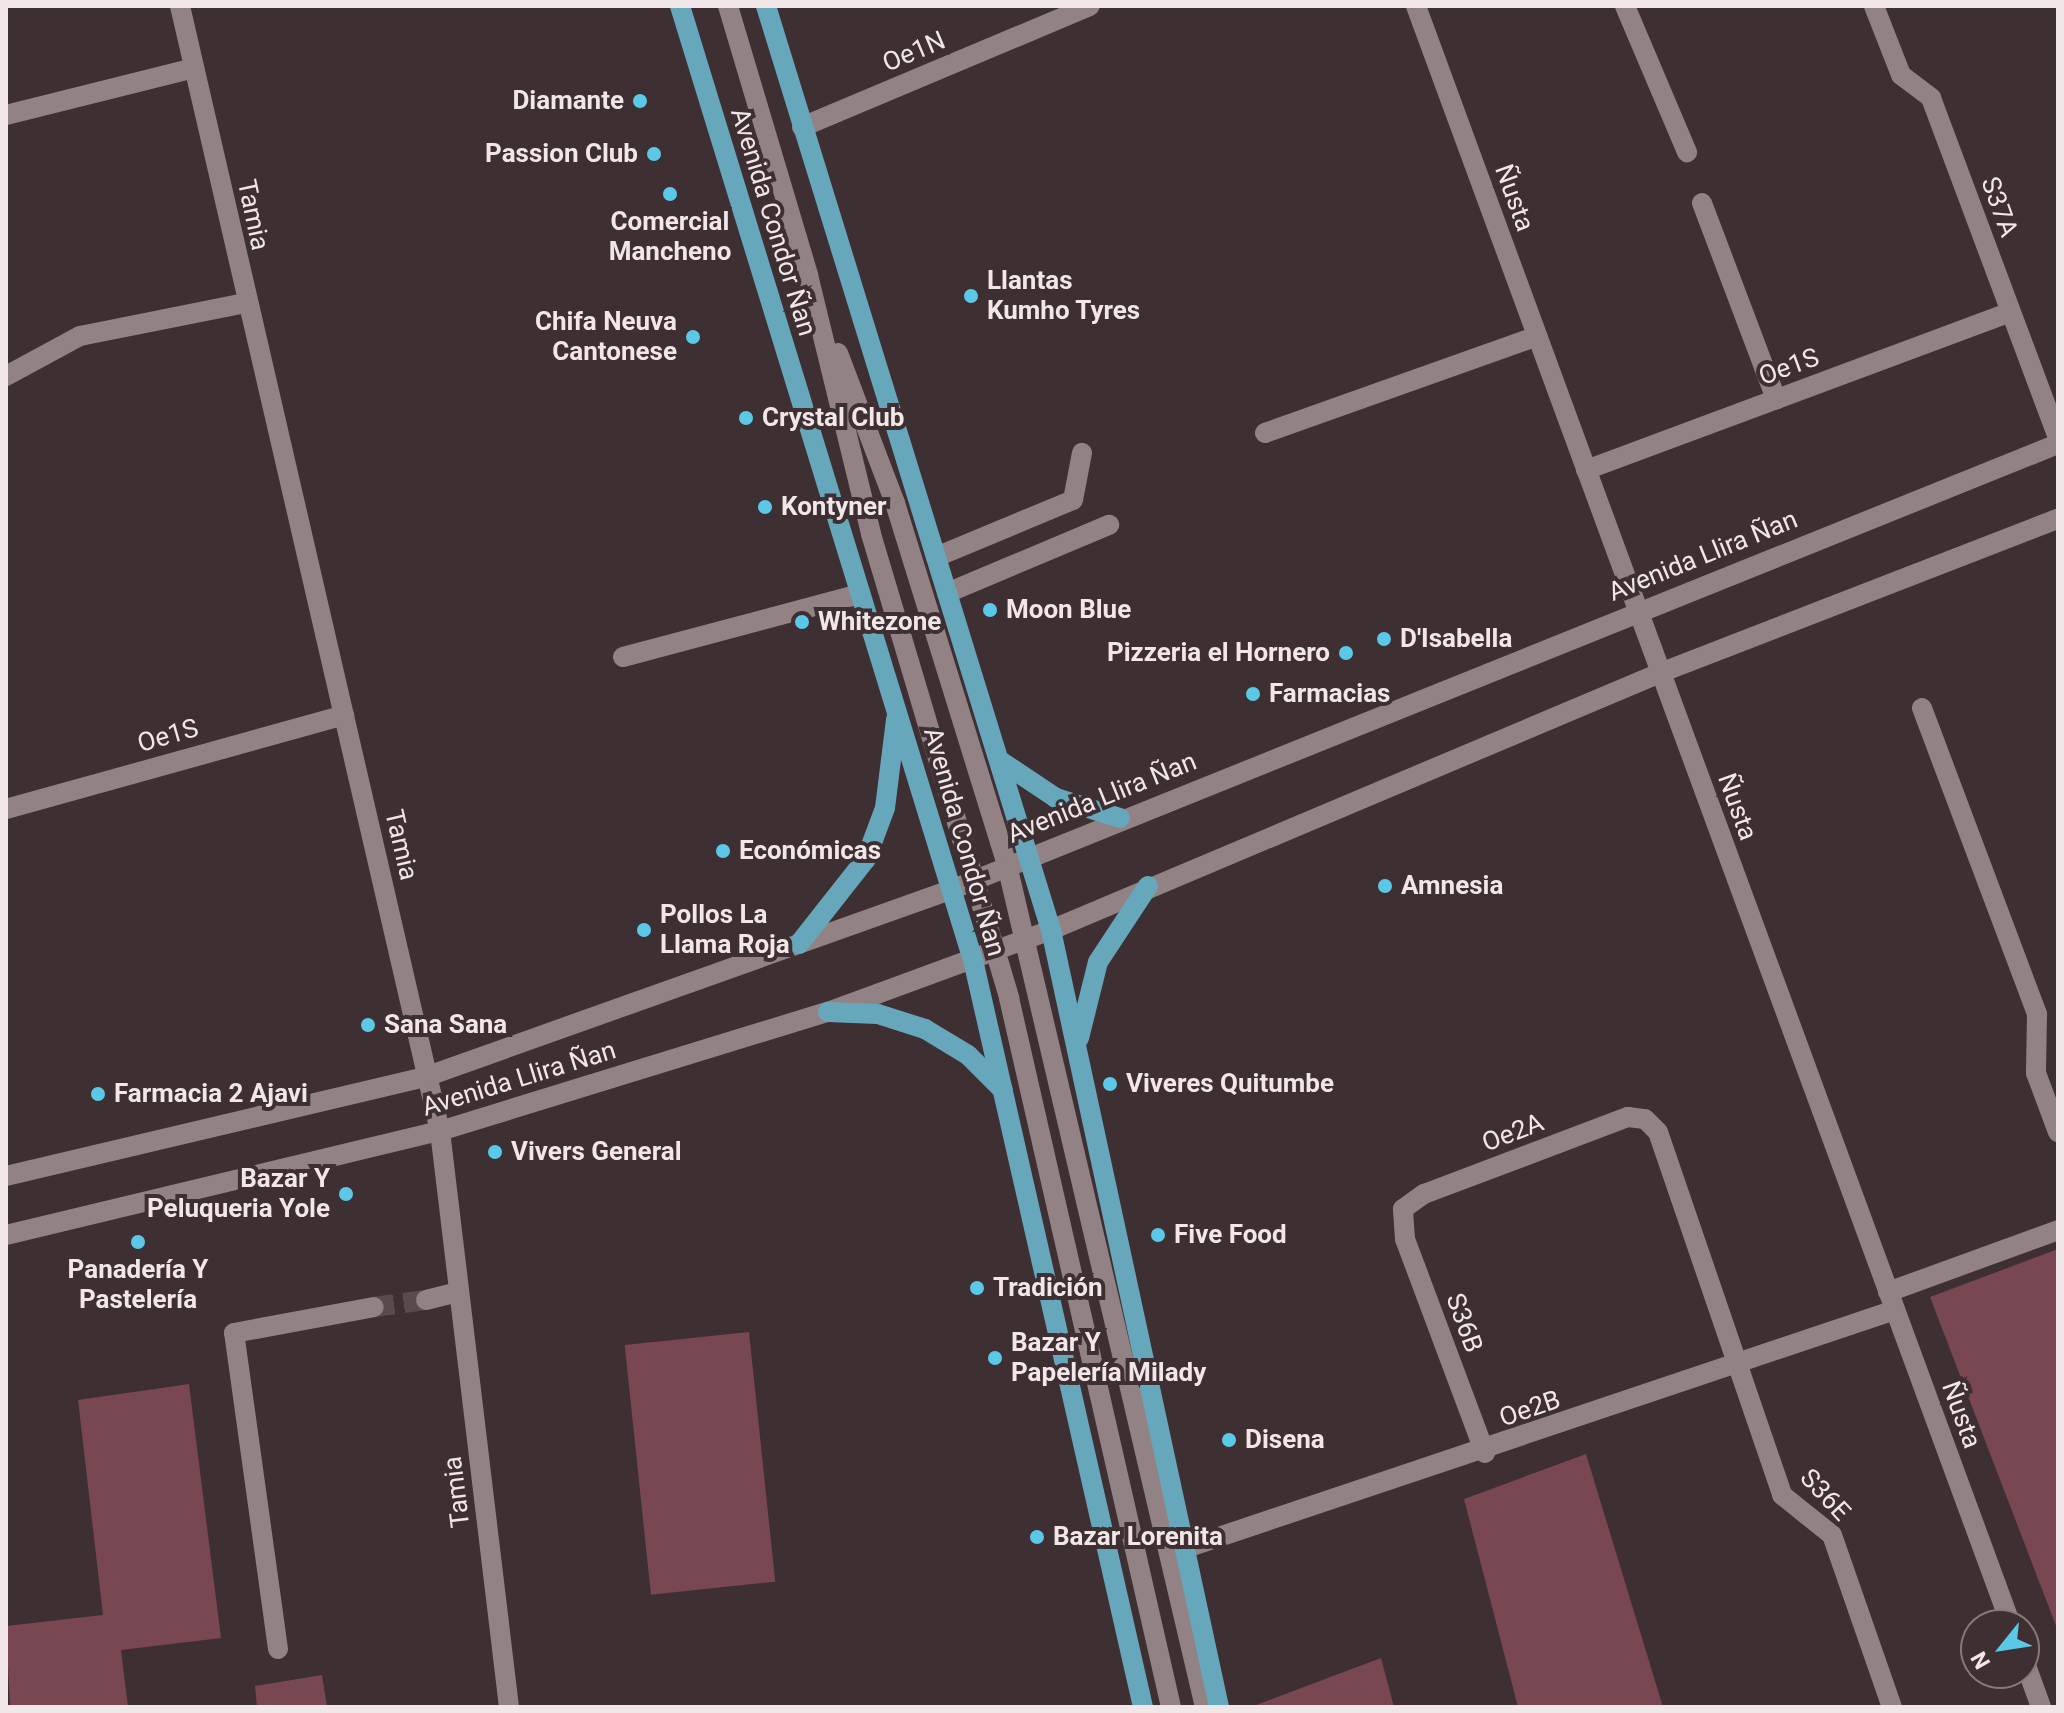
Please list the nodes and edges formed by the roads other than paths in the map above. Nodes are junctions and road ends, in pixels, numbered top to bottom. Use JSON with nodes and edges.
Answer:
{"nodes":[{"id":1,"x":180,"y":6,"type":"edge"},
{"id":2,"x":680,"y":6,"type":"edge"},
{"id":3,"x":728,"y":6,"type":"edge"},
{"id":4,"x":766,"y":6,"type":"edge"},
{"id":5,"x":1090,"y":6,"type":"edge"},
{"id":6,"x":1416,"y":6,"type":"edge"},
{"id":7,"x":1625,"y":6,"type":"edge"},
{"id":8,"x":1874,"y":6,"type":"edge"},
{"id":9,"x":194,"y":68,"type":"junction"},
{"id":10,"x":6,"y":115,"type":"edge"},
{"id":11,"x":802,"y":127,"type":"junction"},
{"id":12,"x":1687,"y":152,"type":"dead end"},
{"id":13,"x":1702,"y":203,"type":"dead end"},
{"id":14,"x":808,"y":275,"type":"junction"},
{"id":15,"x":245,"y":303,"type":"junction"},
{"id":16,"x":2010,"y":312,"type":"junction"},
{"id":17,"x":1537,"y":336,"type":"junction"},
{"id":18,"x":6,"y":376,"type":"edge"},
{"id":19,"x":1776,"y":399,"type":"junction"},
{"id":20,"x":1265,"y":433,"type":"dead end"},
{"id":21,"x":2058,"y":441,"type":"edge"},
{"id":22,"x":1082,"y":453,"type":"dead end"},
{"id":23,"x":1586,"y":470,"type":"junction"},
{"id":24,"x":2058,"y":519,"type":"edge"},
{"id":25,"x":1109,"y":525,"type":"dead end"},
{"id":26,"x":936,"y":557,"type":"junction"},
{"id":27,"x":947,"y":593,"type":"junction"},
{"id":28,"x":859,"y":594,"type":"junction"},
{"id":29,"x":1637,"y":610,"type":"junction"},
{"id":30,"x":623,"y":657,"type":"dead end"},
{"id":31,"x":1660,"y":673,"type":"junction"},
{"id":32,"x":895,"y":700,"type":"junction"},
{"id":33,"x":1922,"y":708,"type":"dead end"},
{"id":34,"x":344,"y":715,"type":"junction"},
{"id":35,"x":999,"y":760,"type":"junction"},
{"id":36,"x":6,"y":809,"type":"edge"},
{"id":37,"x":1120,"y":818,"type":"junction"},
{"id":38,"x":1029,"y":856,"type":"junction"},
{"id":39,"x":1007,"y":865,"type":"junction"},
{"id":40,"x":975,"y":880,"type":"junction"},
{"id":41,"x":1148,"y":886,"type":"junction"},
{"id":42,"x":953,"y":889,"type":"junction"},
{"id":43,"x":1051,"y":930,"type":"junction"},
{"id":44,"x":1025,"y":941,"type":"junction"},
{"id":45,"x":799,"y":944,"type":"junction"},
{"id":46,"x":997,"y":952,"type":"junction"},
{"id":47,"x":973,"y":960,"type":"junction"},
{"id":48,"x":828,"y":1012,"type":"junction"},
{"id":49,"x":1077,"y":1050,"type":"junction"},
{"id":50,"x":428,"y":1076,"type":"junction"},
{"id":51,"x":1003,"y":1090,"type":"junction"},
{"id":52,"x":1645,"y":1119,"type":"joint"},
{"id":53,"x":440,"y":1131,"type":"junction"},
{"id":54,"x":2058,"y":1132,"type":"edge"},
{"id":55,"x":6,"y":1176,"type":"edge"},
{"id":56,"x":1403,"y":1209,"type":"joint"},
{"id":57,"x":2058,"y":1230,"type":"edge"},
{"id":58,"x":6,"y":1235,"type":"edge"},
{"id":59,"x":459,"y":1292,"type":"junction"},
{"id":60,"x":426,"y":1300,"type":"tunnel mouth"},
{"id":61,"x":1892,"y":1301,"type":"junction"},
{"id":62,"x":374,"y":1307,"type":"tunnel mouth"},
{"id":63,"x":1739,"y":1364,"type":"junction"},
{"id":64,"x":1485,"y":1453,"type":"junction"},
{"id":65,"x":1180,"y":1550,"type":"junction"},
{"id":66,"x":2005,"y":1609,"type":"edge"},
{"id":67,"x":278,"y":1649,"type":"dead end"},
{"id":68,"x":509,"y":1707,"type":"edge"},
{"id":69,"x":1143,"y":1707,"type":"edge"},
{"id":70,"x":1171,"y":1707,"type":"edge"},
{"id":71,"x":1205,"y":1707,"type":"edge"},
{"id":72,"x":1219,"y":1707,"type":"edge"},
{"id":73,"x":1892,"y":1707,"type":"edge"}],
"edges":[{"from":1,"to":9,"type":"street","name":"Tamia"},
{"from":2,"to":28,"type":"main road","name":"Avenida Condor Ñan"},
{"from":3,"to":14,"type":"street"},
{"from":4,"to":11,"type":"main road"},
{"from":5,"to":11,"type":"street","name":"Oe1N"},
{"from":6,"to":17,"type":"street","name":"Ñusta"},
{"from":7,"to":12,"type":"street"},
{"from":8,"to":16,"type":"street","name":"S37A"},
{"from":9,"to":10,"type":"street"},
{"from":9,"to":15,"type":"street","name":"Tamia"},
{"from":11,"to":26,"type":"main road"},
{"from":13,"to":19,"type":"street"},
{"from":14,"to":39,"type":"street"},
{"from":14,"to":40,"type":"street"},
{"from":15,"to":18,"type":"street"},
{"from":15,"to":34,"type":"street","name":"Tamia"},
{"from":16,"to":19,"type":"street","name":"Oe1S"},
{"from":16,"to":21,"type":"street","name":"S37A"},
{"from":17,"to":20,"type":"street"},
{"from":17,"to":23,"type":"street","name":"Ñusta"},
{"from":19,"to":23,"type":"street","name":"Oe1S"},
{"from":21,"to":29,"type":"street","name":"Avenida Llira Ñan"},
{"from":22,"to":26,"type":"street"},
{"from":23,"to":29,"type":"street","name":"Ñusta"},
{"from":24,"to":31,"type":"street","name":"Avenida Llira Ñan"},
{"from":25,"to":27,"type":"street"},
{"from":26,"to":27,"type":"main road"},
{"from":27,"to":35,"type":"main road"},
{"from":28,"to":30,"type":"street"},
{"from":28,"to":32,"type":"main road","name":"Avenida Condor Ñan"},
{"from":29,"to":31,"type":"street","name":"Ñusta"},
{"from":29,"to":37,"type":"street","name":"Avenida Llira Ñan"},
{"from":31,"to":41,"type":"street","name":"Avenida Llira Ñan"},
{"from":31,"to":61,"type":"street","name":"Ñusta"},
{"from":32,"to":42,"type":"main road","name":"Avenida Condor Ñan"},
{"from":32,"to":45,"type":"main road"},
{"from":33,"to":54,"type":"street"},
{"from":34,"to":36,"type":"street","name":"Oe1S"},
{"from":34,"to":50,"type":"street","name":"Tamia"},
{"from":35,"to":37,"type":"main road"},
{"from":35,"to":38,"type":"main road"},
{"from":37,"to":38,"type":"street","name":"Avenida Llira Ñan"},
{"from":38,"to":39,"type":"street","name":"Avenida Llira Ñan"},
{"from":38,"to":43,"type":"main road"},
{"from":39,"to":40,"type":"street","name":"Avenida Llira Ñan"},
{"from":39,"to":44,"type":"street"},
{"from":40,"to":42,"type":"street","name":"Avenida Llira Ñan"},
{"from":40,"to":46,"type":"street"},
{"from":41,"to":43,"type":"street","name":"Avenida Llira Ñan"},
{"from":41,"to":49,"type":"main road"},
{"from":42,"to":45,"type":"street","name":"Avenida Llira Ñan"},
{"from":42,"to":47,"type":"main road","name":"Avenida Condor Ñan"},
{"from":43,"to":44,"type":"street","name":"Avenida Llira Ñan"},
{"from":43,"to":49,"type":"main road"},
{"from":44,"to":46,"type":"street","name":"Avenida Llira Ñan"},
{"from":44,"to":71,"type":"street"},
{"from":45,"to":50,"type":"street","name":"Avenida Llira Ñan"},
{"from":46,"to":47,"type":"street","name":"Avenida Llira Ñan"},
{"from":46,"to":70,"type":"street"},
{"from":47,"to":48,"type":"street","name":"Avenida Llira Ñan"},
{"from":47,"to":51,"type":"main road","name":"Avenida Condor Ñan"},
{"from":48,"to":51,"type":"main road"},
{"from":48,"to":53,"type":"street","name":"Avenida Llira Ñan"},
{"from":49,"to":65,"type":"main road"},
{"from":50,"to":53,"type":"street","name":"Tamia"},
{"from":50,"to":55,"type":"street","name":"Avenida Llira Ñan"},
{"from":51,"to":69,"type":"main road","name":"Avenida Condor Ñan"},
{"from":52,"to":56,"type":"street","name":"Oe2A"},
{"from":52,"to":63,"type":"street","name":"S36E"},
{"from":53,"to":58,"type":"street","name":"Avenida Llira Ñan"},
{"from":53,"to":59,"type":"street","name":"Tamia"},
{"from":56,"to":64,"type":"street","name":"S36B"},
{"from":57,"to":61,"type":"street","name":"Oe2B"},
{"from":59,"to":60,"type":"street"},
{"from":59,"to":68,"type":"street","name":"Tamia"},
{"from":61,"to":63,"type":"street","name":"Oe2B"},
{"from":61,"to":66,"type":"street","name":"Ñusta"},
{"from":62,"to":67,"type":"street"},
{"from":63,"to":64,"type":"street","name":"Oe2B"},
{"from":63,"to":73,"type":"street","name":"S36E"},
{"from":64,"to":65,"type":"street","name":"Oe2B"},
{"from":65,"to":72,"type":"main road"}]}
